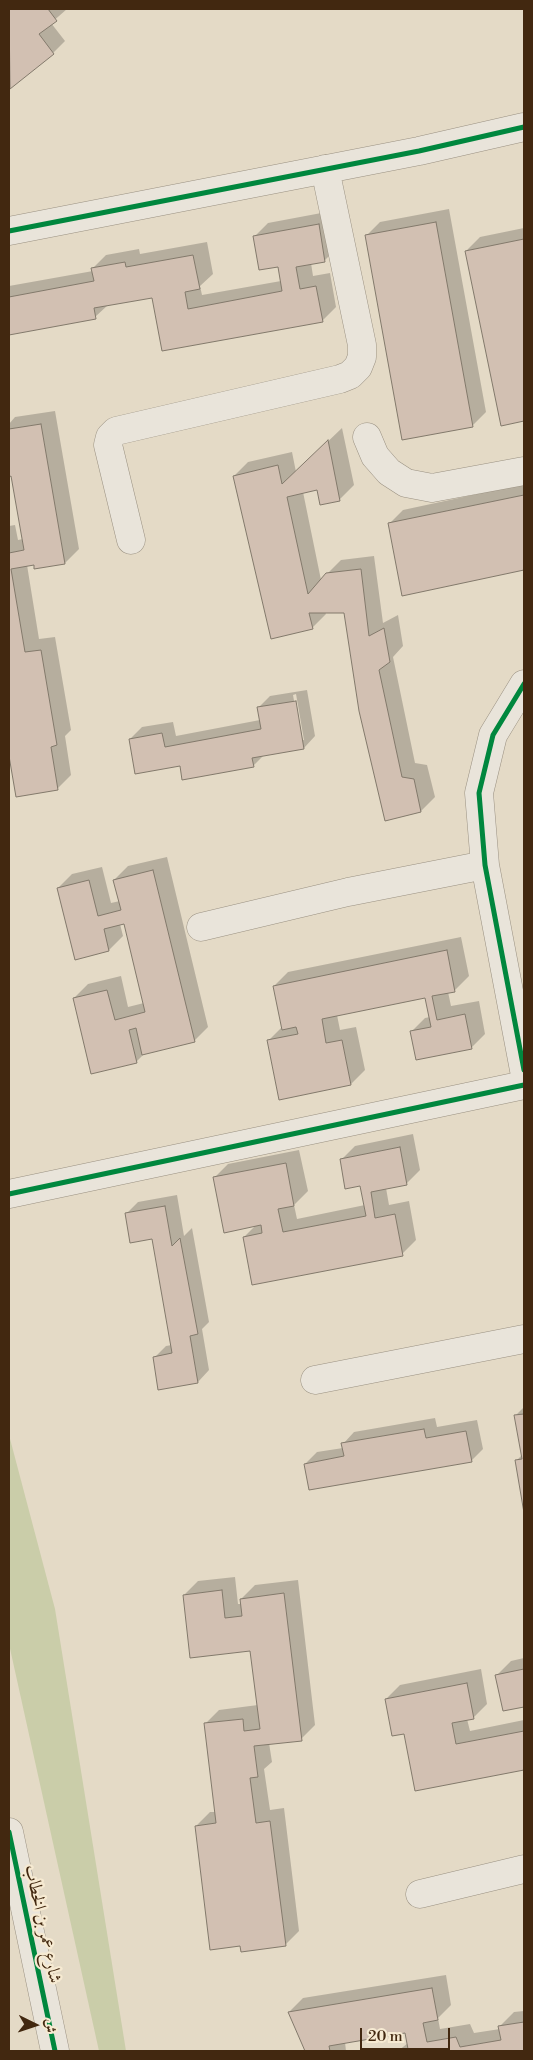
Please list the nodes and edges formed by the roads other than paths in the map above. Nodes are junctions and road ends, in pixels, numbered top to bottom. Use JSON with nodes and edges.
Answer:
{"nodes":[{"id":1,"x":524,"y":127,"type":"edge"},
{"id":2,"x":325,"y":169,"type":"junction"},
{"id":3,"x":9,"y":231,"type":"edge"},
{"id":4,"x":367,"y":437,"type":"dead end"},
{"id":5,"x":524,"y":470,"type":"edge"},
{"id":6,"x":131,"y":540,"type":"dead end"},
{"id":7,"x":524,"y":684,"type":"edge"},
{"id":8,"x":485,"y":866,"type":"junction"},
{"id":9,"x":201,"y":927,"type":"dead end"},
{"id":10,"x":524,"y":1070,"type":"edge"},
{"id":11,"x":524,"y":1085,"type":"edge"},
{"id":12,"x":9,"y":1194,"type":"edge"},
{"id":13,"x":524,"y":1339,"type":"edge"},
{"id":14,"x":315,"y":1380,"type":"dead end"},
{"id":15,"x":9,"y":1832,"type":"edge"},
{"id":16,"x":524,"y":1869,"type":"edge"},
{"id":17,"x":420,"y":1894,"type":"dead end"},
{"id":18,"x":53,"y":2041,"type":"edge"},
{"id":19,"x":74,"y":2051,"type":"edge"}],
"edges":[{"from":1,"to":2,"type":"street"},
{"from":2,"to":3,"type":"street"},
{"from":2,"to":6,"type":"street"},
{"from":4,"to":5,"type":"street"},
{"from":7,"to":8,"type":"street"},
{"from":8,"to":9,"type":"street"},
{"from":8,"to":10,"type":"street"},
{"from":11,"to":12,"type":"street"},
{"from":13,"to":14,"type":"street"},
{"from":15,"to":18,"type":"street","name":"شارع عمر بن الخطاب"},
{"from":16,"to":17,"type":"street"},
{"from":18,"to":19,"type":"street"}]}
